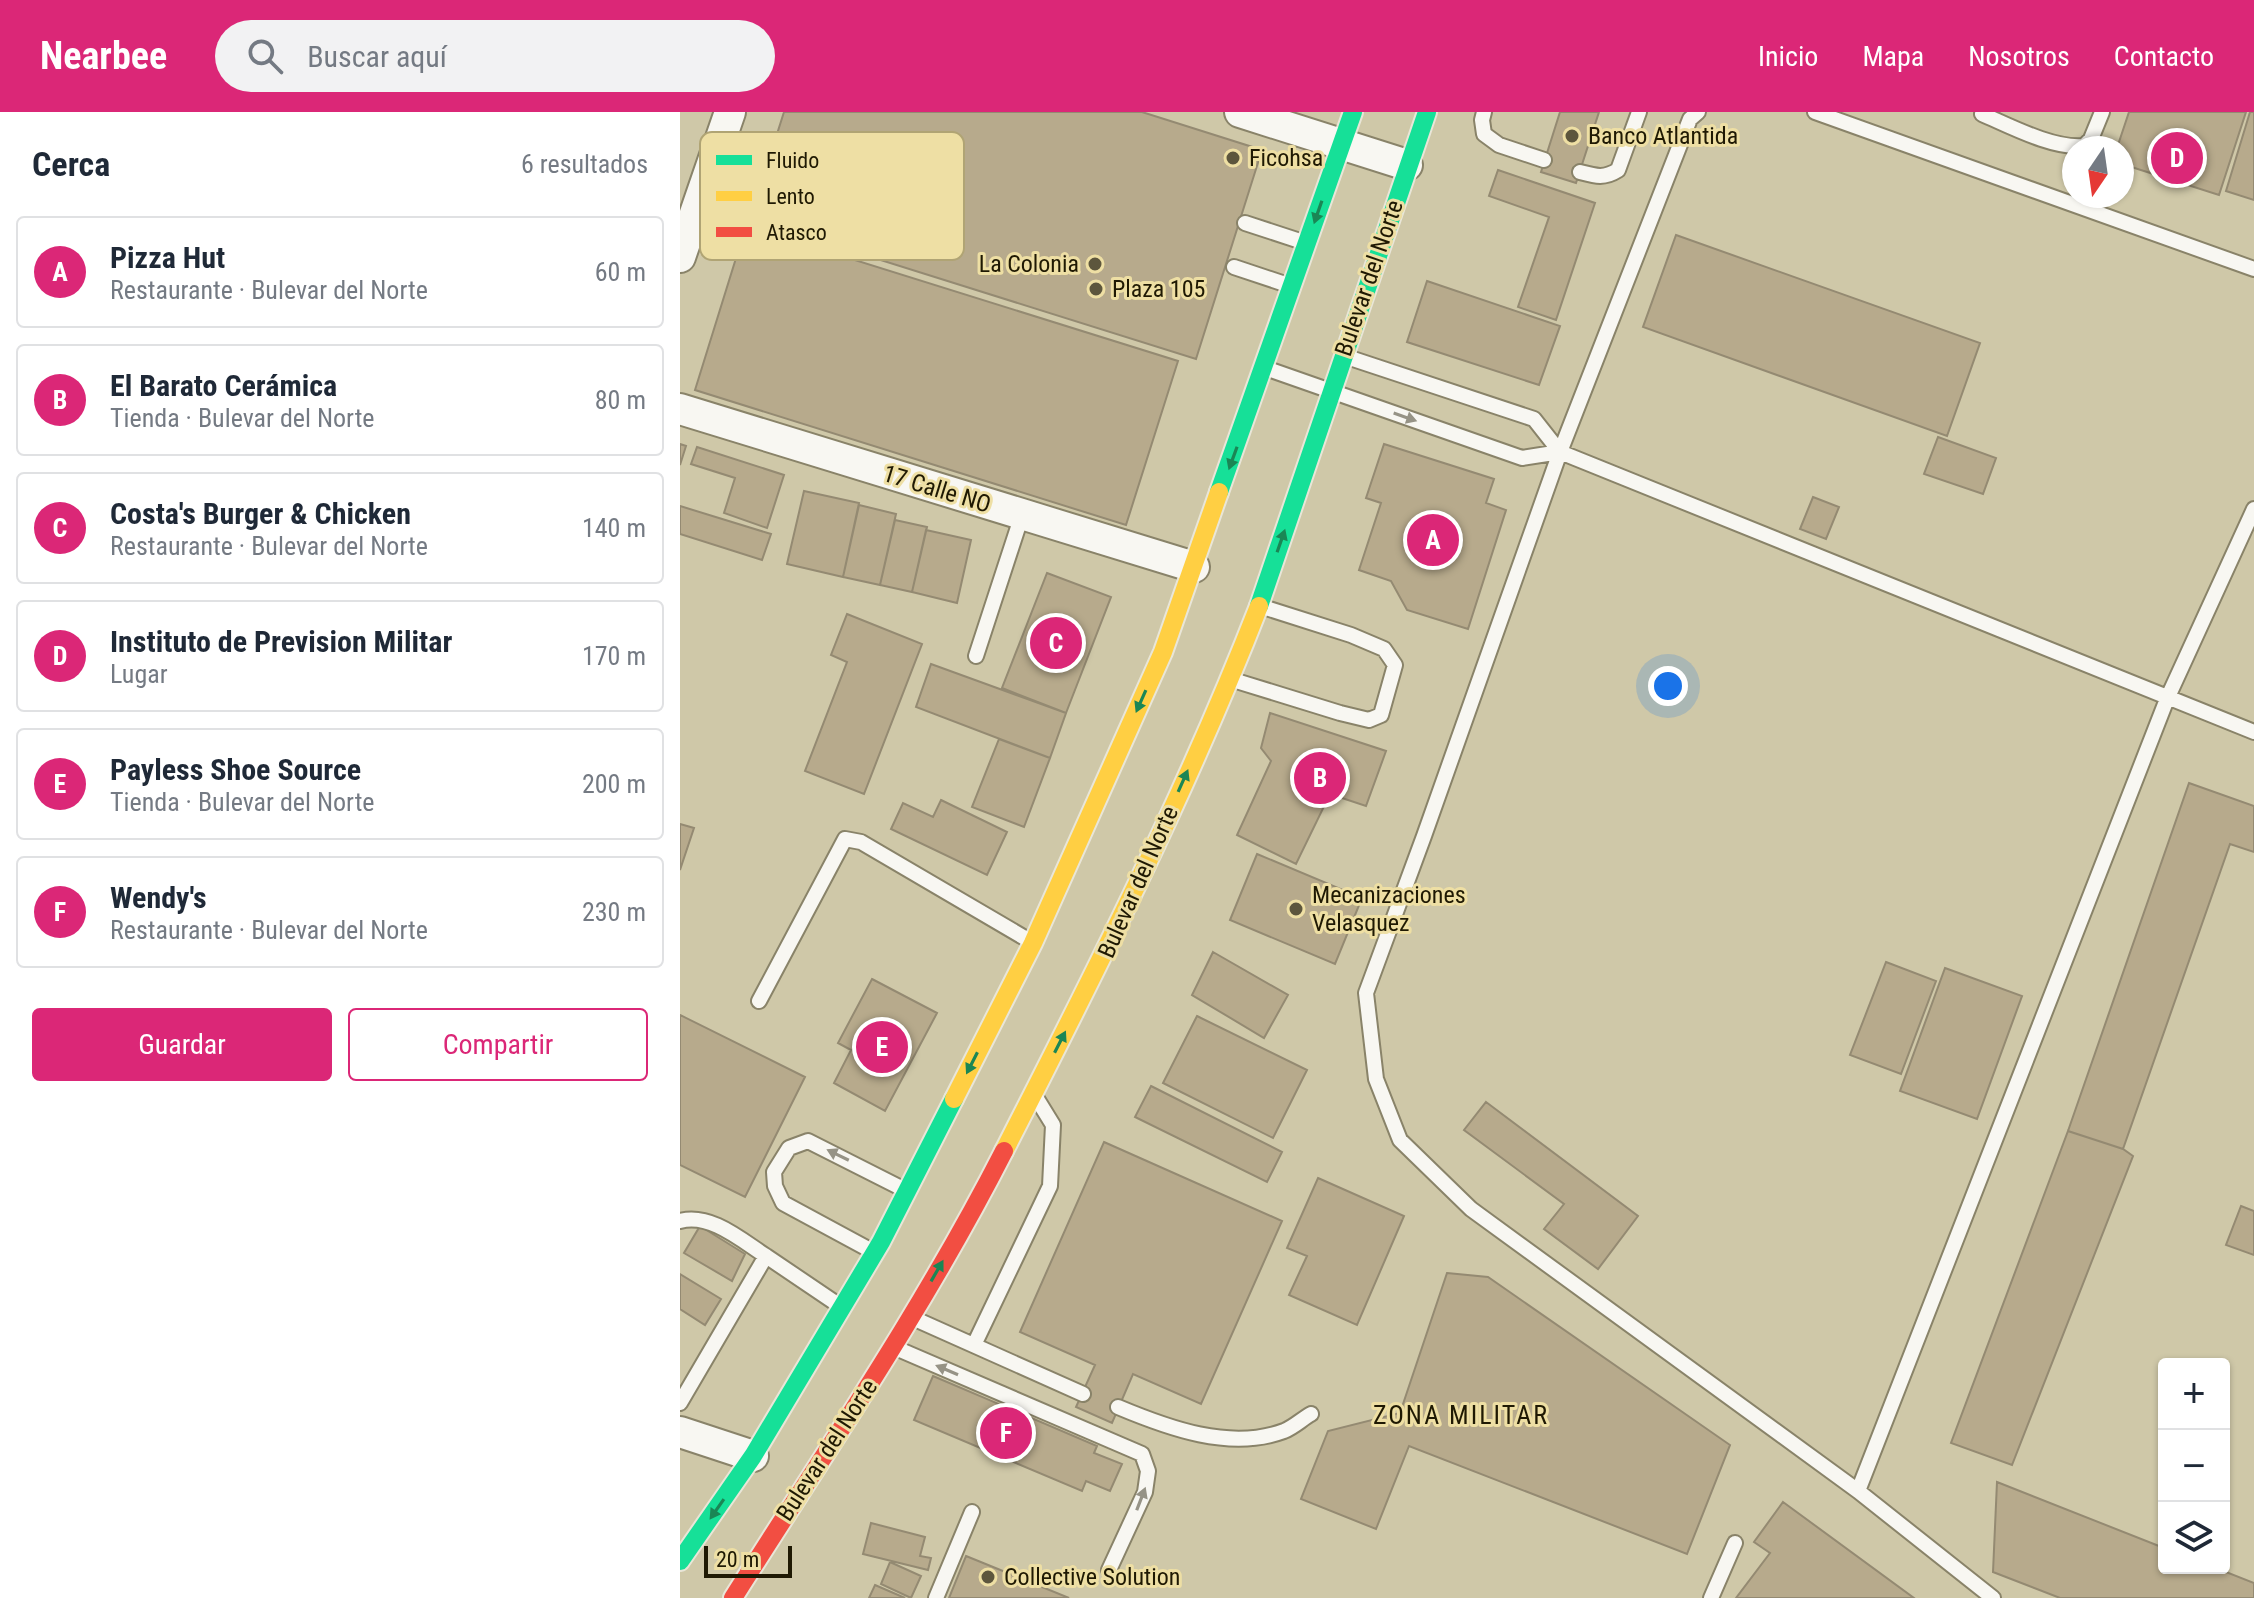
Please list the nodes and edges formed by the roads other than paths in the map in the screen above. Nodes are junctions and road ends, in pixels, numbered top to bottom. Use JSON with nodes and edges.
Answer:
{"nodes":[{"id":1,"x":730,"y":112,"type":"edge"},
{"id":2,"x":1353,"y":112,"type":"edge"},
{"id":3,"x":1427,"y":112,"type":"edge"},
{"id":4,"x":1484,"y":112,"type":"edge"},
{"id":5,"x":1639,"y":112,"type":"edge"},
{"id":6,"x":1698,"y":112,"type":"edge"},
{"id":7,"x":1815,"y":112,"type":"edge"},
{"id":8,"x":2102,"y":112,"type":"edge"},
{"id":9,"x":1979,"y":113,"type":"edge"},
{"id":10,"x":1255,"y":114,"type":"edge"},
{"id":11,"x":723,"y":132,"type":"edge"},
{"id":12,"x":1341,"y":145,"type":"junction"},
{"id":13,"x":1544,"y":160,"type":"dead end"},
{"id":14,"x":1407,"y":165,"type":"junction"},
{"id":15,"x":1580,"y":172,"type":"dead end"},
{"id":16,"x":700,"y":198,"type":"edge"},
{"id":17,"x":1245,"y":223,"type":"dead end"},
{"id":18,"x":1307,"y":244,"type":"junction"},
{"id":19,"x":680,"y":257,"type":"edge"},
{"id":20,"x":1234,"y":267,"type":"dead end"},
{"id":21,"x":2254,"y":269,"type":"edge"},
{"id":22,"x":1292,"y":287,"type":"junction"},
{"id":23,"x":1343,"y":356,"type":"junction"},
{"id":24,"x":1265,"y":368,"type":"junction"},
{"id":25,"x":1331,"y":391,"type":"junction"},
{"id":26,"x":680,"y":409,"type":"edge"},
{"id":27,"x":1560,"y":452,"type":"junction"},
{"id":28,"x":2254,"y":509,"type":"edge"},
{"id":29,"x":1022,"y":515,"type":"junction"},
{"id":30,"x":1194,"y":567,"type":"junction"},
{"id":31,"x":1259,"y":606,"type":"junction"},
{"id":32,"x":976,"y":656,"type":"dead end"},
{"id":33,"x":1230,"y":679,"type":"junction"},
{"id":34,"x":2167,"y":699,"type":"junction"},
{"id":35,"x":2254,"y":732,"type":"edge"},
{"id":36,"x":1033,"y":943,"type":"junction"},
{"id":37,"x":759,"y":1001,"type":"dead end"},
{"id":38,"x":1034,"y":1093,"type":"junction"},
{"id":39,"x":907,"y":1191,"type":"junction"},
{"id":40,"x":680,"y":1221,"type":"edge"},
{"id":41,"x":875,"y":1252,"type":"junction"},
{"id":42,"x":766,"y":1256,"type":"junction"},
{"id":43,"x":842,"y":1307,"type":"junction"},
{"id":44,"x":910,"y":1317,"type":"junction"},
{"id":45,"x":974,"y":1345,"type":"junction"},
{"id":46,"x":893,"y":1346,"type":"junction"},
{"id":47,"x":1083,"y":1394,"type":"dead end"},
{"id":48,"x":680,"y":1403,"type":"edge"},
{"id":49,"x":1118,"y":1407,"type":"dead end"},
{"id":50,"x":1311,"y":1414,"type":"dead end"},
{"id":51,"x":680,"y":1432,"type":"edge"},
{"id":52,"x":758,"y":1467,"type":"junction"},
{"id":53,"x":1858,"y":1491,"type":"junction"},
{"id":54,"x":972,"y":1512,"type":"dead end"},
{"id":55,"x":1735,"y":1543,"type":"dead end"},
{"id":56,"x":680,"y":1561,"type":"edge"},
{"id":57,"x":1109,"y":1570,"type":"dead end"},
{"id":58,"x":724,"y":1573,"type":"dead end"},
{"id":59,"x":723,"y":1598,"type":"edge"},
{"id":60,"x":733,"y":1598,"type":"edge"},
{"id":61,"x":936,"y":1598,"type":"edge"},
{"id":62,"x":1711,"y":1598,"type":"edge"},
{"id":63,"x":1993,"y":1598,"type":"edge"}],
"edges":[{"from":1,"to":11,"type":"street"},
{"from":2,"to":12,"type":"highway"},
{"from":3,"to":14,"type":"highway","name":"Bulevar del Norte"},
{"from":4,"to":13,"type":"lane"},
{"from":5,"to":15,"type":"lane"},
{"from":6,"to":27,"type":"lane"},
{"from":7,"to":21,"type":"lane"},
{"from":8,"to":9,"type":"lane"},
{"from":10,"to":12,"type":"street"},
{"from":12,"to":14,"type":"street"},
{"from":12,"to":18,"type":"highway","one_way":true},
{"from":14,"to":23,"type":"highway","name":"Bulevar del Norte"},
{"from":16,"to":19,"type":"street"},
{"from":17,"to":18,"type":"lane"},
{"from":18,"to":22,"type":"highway"},
{"from":20,"to":22,"type":"lane"},
{"from":22,"to":24,"type":"highway"},
{"from":23,"to":25,"type":"highway","name":"Bulevar del Norte"},
{"from":23,"to":27,"type":"lane"},
{"from":24,"to":25,"type":"lane"},
{"from":24,"to":30,"type":"highway","one_way":true},
{"from":25,"to":27,"type":"lane","one_way":true},
{"from":31,"to":25,"type":"highway","name":"Bulevar del Norte","one_way":true},
{"from":26,"to":29,"type":"street","name":"17 Calle NO"},
{"from":27,"to":34,"type":"lane"},
{"from":27,"to":53,"type":"lane"},
{"from":28,"to":34,"type":"lane"},
{"from":29,"to":30,"type":"street","name":"17 Calle NO"},
{"from":29,"to":32,"type":"lane"},
{"from":30,"to":36,"type":"highway","one_way":true},
{"from":31,"to":33,"type":"highway","name":"Bulevar del Norte"},
{"from":31,"to":33,"type":"lane"},
{"from":38,"to":33,"type":"highway","name":"Bulevar del Norte","one_way":true},
{"from":34,"to":35,"type":"lane"},
{"from":34,"to":53,"type":"lane"},
{"from":36,"to":37,"type":"lane"},
{"from":36,"to":39,"type":"highway","one_way":true},
{"from":44,"to":38,"type":"highway","name":"Bulevar del Norte","one_way":true},
{"from":38,"to":45,"type":"lane"},
{"from":39,"to":41,"type":"highway"},
{"from":39,"to":41,"type":"lane","one_way":true},
{"from":40,"to":42,"type":"lane"},
{"from":41,"to":43,"type":"highway"},
{"from":42,"to":43,"type":"lane"},
{"from":42,"to":48,"type":"lane"},
{"from":43,"to":52,"type":"highway"},
{"from":44,"to":45,"type":"lane"},
{"from":44,"to":46,"type":"highway","name":"Bulevar del Norte"},
{"from":45,"to":47,"type":"lane"},
{"from":57,"to":46,"type":"lane","one_way":true},
{"from":46,"to":60,"type":"highway","name":"Bulevar del Norte"},
{"from":49,"to":50,"type":"lane"},
{"from":51,"to":52,"type":"street"},
{"from":52,"to":56,"type":"highway","one_way":true},
{"from":53,"to":63,"type":"lane"},
{"from":54,"to":61,"type":"lane"},
{"from":55,"to":62,"type":"lane"},
{"from":58,"to":59,"type":"highway"}]}
